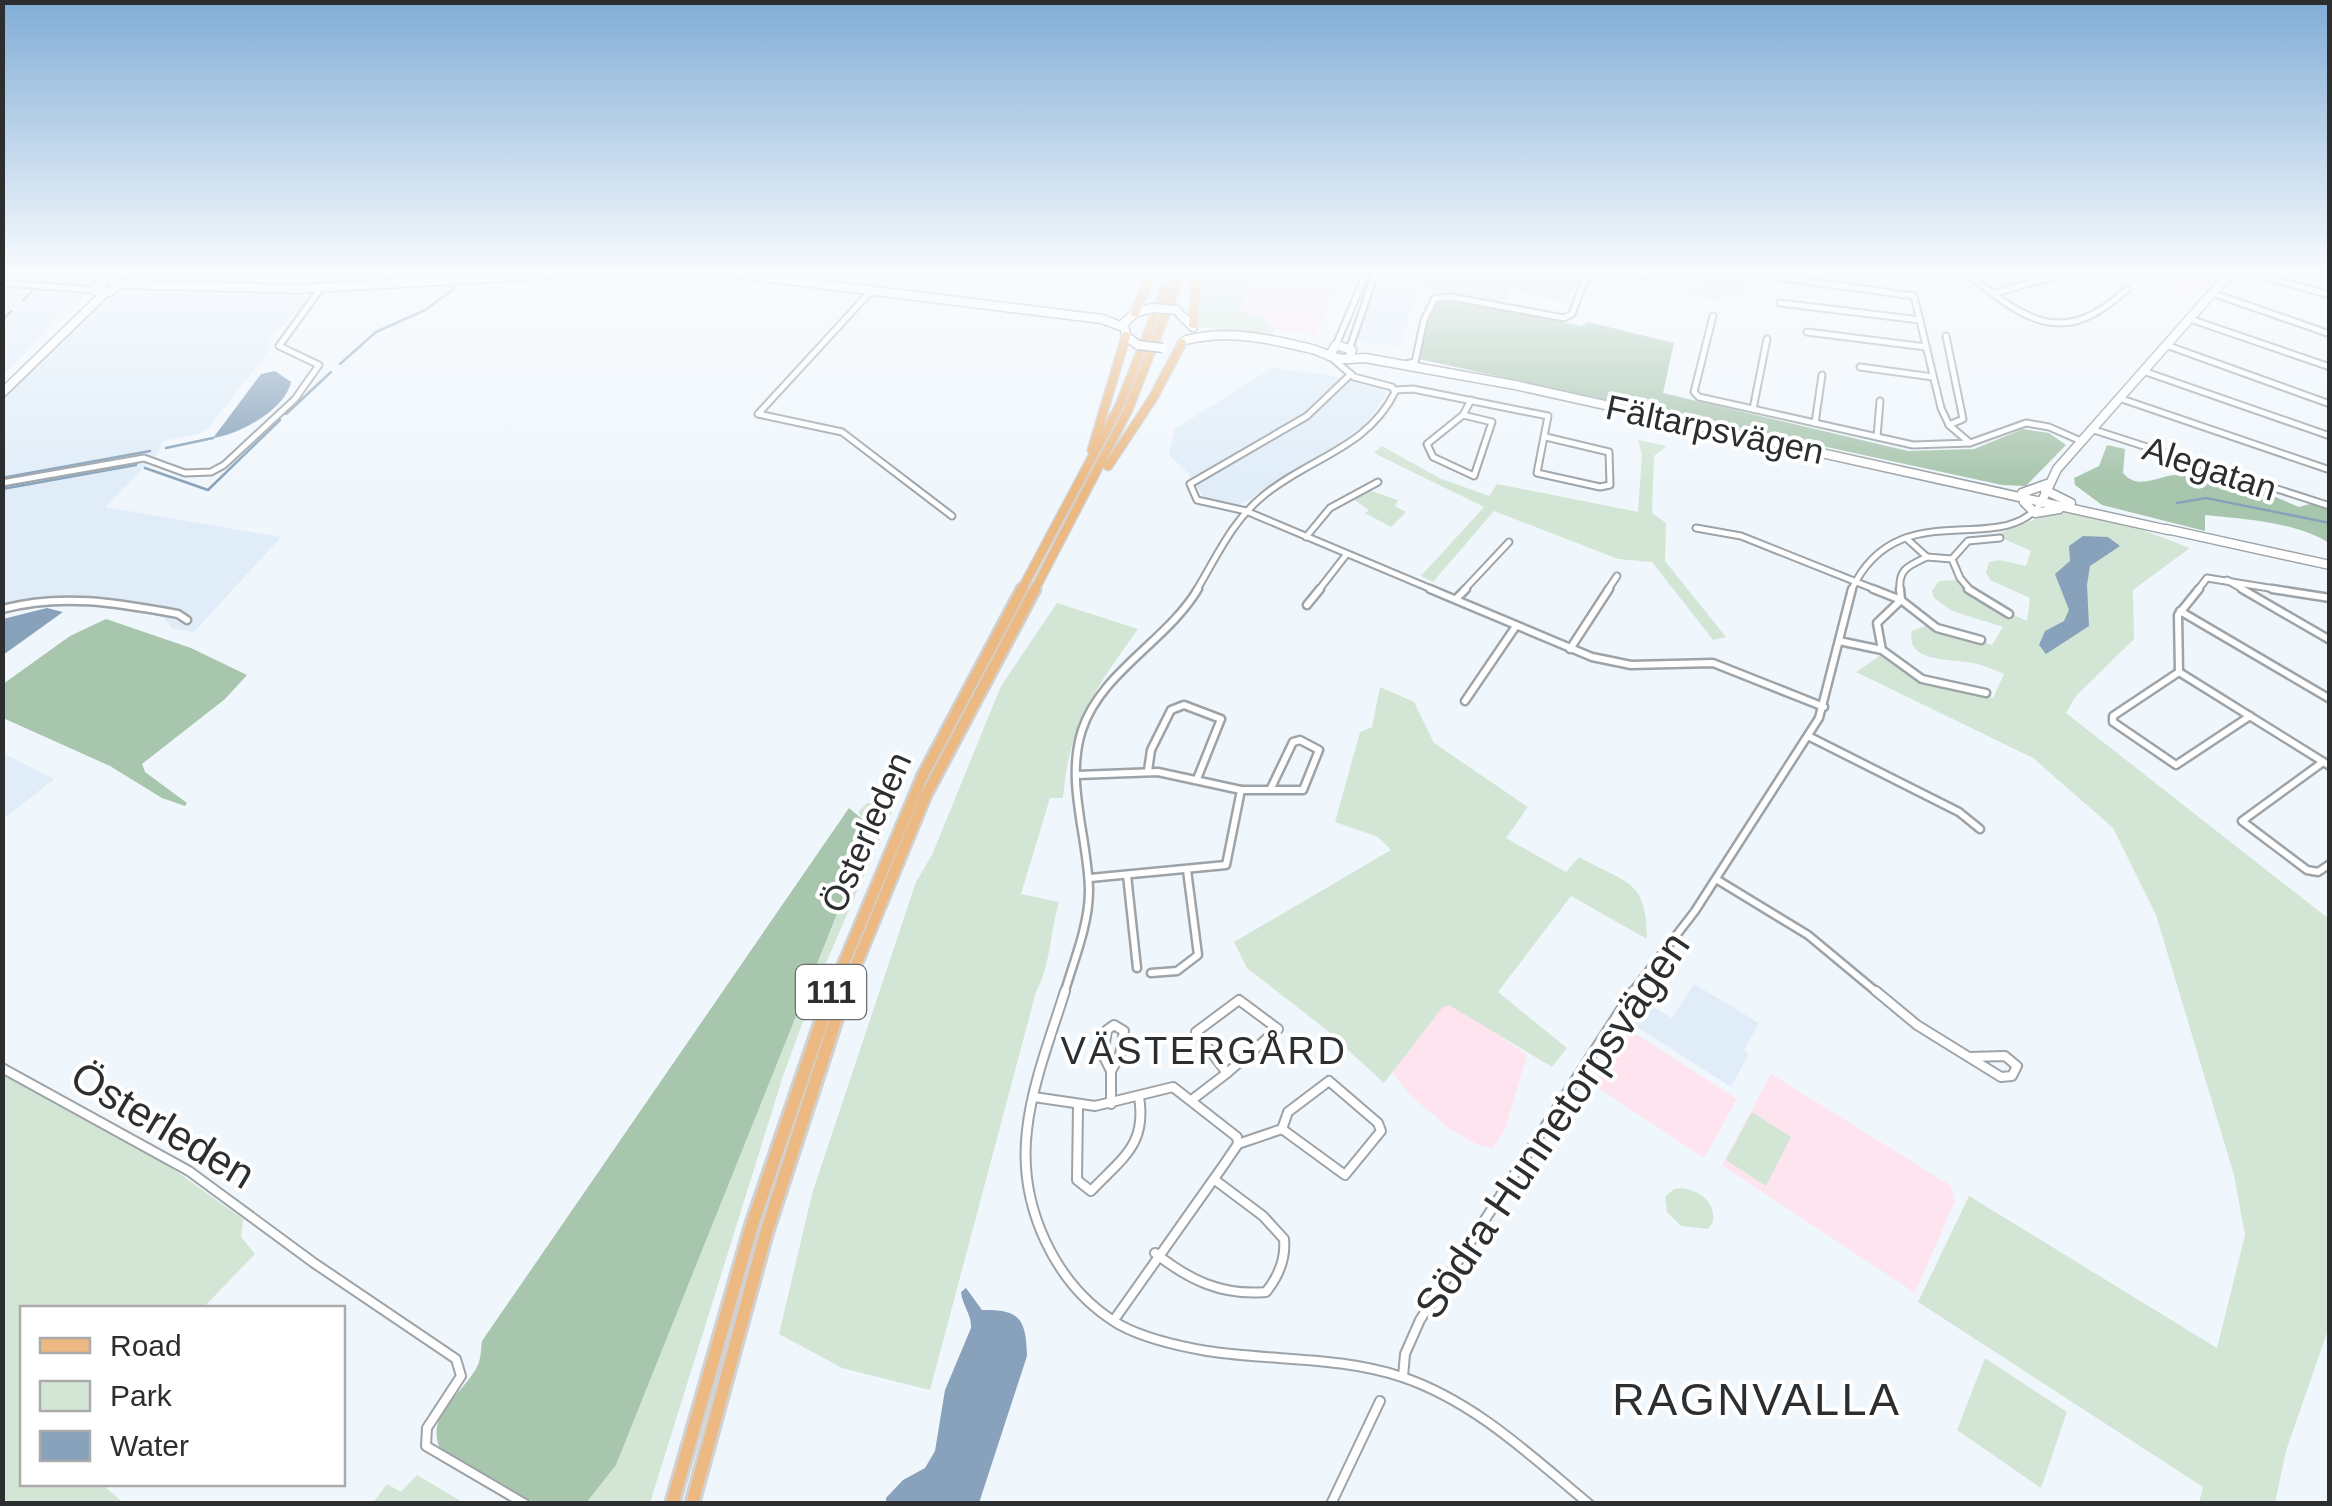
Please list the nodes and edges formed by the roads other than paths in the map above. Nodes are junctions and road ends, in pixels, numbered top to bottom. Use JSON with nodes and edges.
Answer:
{"nodes":[{"id":1,"x":50,"y":344,"type":"edge"},
{"id":2,"x":279,"y":344,"type":"edge"},
{"id":3,"x":822,"y":344,"type":"edge"},
{"id":4,"x":1121,"y":344,"type":"edge"},
{"id":5,"x":1140,"y":344,"type":"edge"},
{"id":6,"x":1145,"y":344,"type":"edge"},
{"id":7,"x":1156,"y":344,"type":"edge"},
{"id":8,"x":1174,"y":344,"type":"edge"},
{"id":9,"x":1182,"y":344,"type":"edge"},
{"id":10,"x":1282,"y":344,"type":"edge"},
{"id":11,"x":1322,"y":344,"type":"edge"},
{"id":12,"x":1351,"y":344,"type":"edge"},
{"id":13,"x":1420,"y":344,"type":"edge"},
{"id":14,"x":1706,"y":344,"type":"edge"},
{"id":15,"x":1766,"y":344,"type":"edge"},
{"id":16,"x":1904,"y":344,"type":"edge"},
{"id":17,"x":1944,"y":344,"type":"edge"},
{"id":18,"x":2166,"y":344,"type":"joint"},
{"id":19,"x":2265,"y":344,"type":"edge"},
{"id":20,"x":1334,"y":346,"type":"junction"},
{"id":21,"x":1926,"y":347,"type":"joint"},
{"id":22,"x":1350,"y":348,"type":"junction"},
{"id":23,"x":1330,"y":357,"type":"junction"},
{"id":24,"x":1348,"y":359,"type":"junction"},
{"id":25,"x":1415,"y":362,"type":"junction"},
{"id":26,"x":1400,"y":364,"type":"junction"},
{"id":27,"x":1860,"y":367,"type":"dead end"},
{"id":28,"x":2330,"y":367,"type":"edge"},
{"id":29,"x":2143,"y":371,"type":"junction"},
{"id":30,"x":1348,"y":372,"type":"junction"},
{"id":31,"x":1822,"y":375,"type":"dead end"},
{"id":32,"x":1934,"y":376,"type":"junction"},
{"id":33,"x":1515,"y":385,"type":"junction"},
{"id":34,"x":1395,"y":390,"type":"junction"},
{"id":35,"x":2,"y":394,"type":"edge"},
{"id":36,"x":2118,"y":398,"type":"junction"},
{"id":37,"x":1470,"y":400,"type":"junction"},
{"id":38,"x":1880,"y":401,"type":"dead end"},
{"id":39,"x":2330,"y":404,"type":"edge"},
{"id":40,"x":1754,"y":409,"type":"junction"},
{"id":41,"x":1463,"y":415,"type":"junction"},
{"id":42,"x":1816,"y":423,"type":"junction"},
{"id":43,"x":1949,"y":425,"type":"junction"},
{"id":44,"x":2091,"y":429,"type":"junction"},
{"id":45,"x":2330,"y":436,"type":"edge"},
{"id":46,"x":1546,"y":437,"type":"junction"},
{"id":47,"x":1877,"y":437,"type":"junction"},
{"id":48,"x":2081,"y":442,"type":"junction"},
{"id":49,"x":1970,"y":443,"type":"junction"},
{"id":50,"x":2330,"y":470,"type":"edge"},
{"id":51,"x":1378,"y":482,"type":"dead end"},
{"id":52,"x":2,"y":483,"type":"edge"},
{"id":53,"x":2044,"y":493,"type":"junction"},
{"id":54,"x":2017,"y":494,"type":"junction"},
{"id":55,"x":1088,"y":496,"type":"junction"},
{"id":56,"x":2068,"y":506,"type":"junction"},
{"id":57,"x":2330,"y":506,"type":"edge"},
{"id":58,"x":1067,"y":511,"type":"junction"},
{"id":59,"x":1246,"y":512,"type":"junction"},
{"id":60,"x":2035,"y":513,"type":"junction"},
{"id":61,"x":952,"y":516,"type":"dead end"},
{"id":62,"x":1696,"y":528,"type":"dead end"},
{"id":63,"x":1306,"y":537,"type":"junction"},
{"id":64,"x":1906,"y":537,"type":"junction"},
{"id":65,"x":2000,"y":538,"type":"dead end"},
{"id":66,"x":1509,"y":542,"type":"dead end"},
{"id":67,"x":1346,"y":554,"type":"junction"},
{"id":68,"x":1926,"y":558,"type":"junction"},
{"id":69,"x":1952,"y":559,"type":"junction"},
{"id":70,"x":2330,"y":565,"type":"edge"},
{"id":71,"x":1617,"y":576,"type":"dead end"},
{"id":72,"x":2222,"y":578,"type":"junction"},
{"id":73,"x":1855,"y":582,"type":"junction"},
{"id":74,"x":2330,"y":598,"type":"edge"},
{"id":75,"x":1455,"y":600,"type":"junction"},
{"id":76,"x":1901,"y":600,"type":"junction"},
{"id":77,"x":1307,"y":605,"type":"dead end"},
{"id":78,"x":2,"y":609,"type":"edge"},
{"id":79,"x":2180,"y":610,"type":"junction"},
{"id":80,"x":2009,"y":614,"type":"dead end"},
{"id":81,"x":187,"y":620,"type":"dead end"},
{"id":82,"x":1516,"y":626,"type":"junction"},
{"id":83,"x":1981,"y":640,"type":"dead end"},
{"id":84,"x":2330,"y":640,"type":"edge"},
{"id":85,"x":1839,"y":641,"type":"junction"},
{"id":86,"x":1570,"y":648,"type":"junction"},
{"id":87,"x":1882,"y":650,"type":"junction"},
{"id":88,"x":2179,"y":672,"type":"junction"},
{"id":89,"x":1986,"y":693,"type":"dead end"},
{"id":90,"x":2330,"y":700,"type":"edge"},
{"id":91,"x":1466,"y":701,"type":"dead end"},
{"id":92,"x":1824,"y":707,"type":"junction"},
{"id":93,"x":2250,"y":716,"type":"junction"},
{"id":94,"x":1808,"y":736,"type":"junction"},
{"id":95,"x":2326,"y":764,"type":"edge"},
{"id":96,"x":1148,"y":771,"type":"junction"},
{"id":97,"x":1076,"y":775,"type":"junction"},
{"id":98,"x":1197,"y":780,"type":"junction"},
{"id":99,"x":1271,"y":788,"type":"junction"},
{"id":100,"x":1241,"y":790,"type":"junction"},
{"id":101,"x":1980,"y":830,"type":"dead end"},
{"id":102,"x":2330,"y":864,"type":"edge"},
{"id":103,"x":1187,"y":870,"type":"junction"},
{"id":104,"x":1127,"y":875,"type":"junction"},
{"id":105,"x":1090,"y":878,"type":"junction"},
{"id":106,"x":1716,"y":880,"type":"junction"},
{"id":107,"x":1138,"y":968,"type":"dead end"},
{"id":108,"x":1151,"y":973,"type":"dead end"},
{"id":109,"x":1969,"y":1057,"type":"junction"},
{"id":110,"x":2,"y":1068,"type":"edge"},
{"id":111,"x":1110,"y":1071,"type":"junction"},
{"id":112,"x":1227,"y":1072,"type":"junction"},
{"id":113,"x":1033,"y":1097,"type":"junction"},
{"id":114,"x":1139,"y":1097,"type":"junction"},
{"id":115,"x":1193,"y":1099,"type":"junction"},
{"id":116,"x":1111,"y":1104,"type":"junction"},
{"id":117,"x":1078,"y":1106,"type":"junction"},
{"id":118,"x":1282,"y":1128,"type":"junction"},
{"id":119,"x":1238,"y":1144,"type":"junction"},
{"id":120,"x":1215,"y":1180,"type":"junction"},
{"id":121,"x":1155,"y":1253,"type":"junction"},
{"id":122,"x":1114,"y":1320,"type":"junction"},
{"id":123,"x":1403,"y":1377,"type":"junction"},
{"id":124,"x":1380,"y":1401,"type":"dead end"},
{"id":125,"x":525,"y":1504,"type":"edge"},
{"id":126,"x":672,"y":1504,"type":"edge"},
{"id":127,"x":694,"y":1504,"type":"edge"},
{"id":128,"x":1331,"y":1504,"type":"edge"},
{"id":129,"x":1588,"y":1504,"type":"edge"}],
"edges":[{"from":1,"to":35,"type":"street"},
{"from":2,"to":52,"type":"street"},
{"from":3,"to":61,"type":"street"},
{"from":4,"to":58,"type":"main road"},
{"from":5,"to":8,"type":"street","bridge":true},
{"from":6,"to":58,"type":"main road","name":"Österleden","number":"111"},
{"from":7,"to":55,"type":"main road","name":"Österleden","number":"111"},
{"from":9,"to":55,"type":"main road"},
{"from":10,"to":23,"type":"street"},
{"from":11,"to":20,"type":"street"},
{"from":12,"to":22,"type":"street"},
{"from":13,"to":25,"type":"street"},
{"from":14,"to":40,"type":"street"},
{"from":15,"to":40,"type":"street"},
{"from":16,"to":21,"type":"street"},
{"from":17,"to":43,"type":"street"},
{"from":18,"to":29,"type":"street"},
{"from":18,"to":39,"type":"street"},
{"from":19,"to":28,"type":"street"},
{"from":20,"to":22,"type":"street"},
{"from":20,"to":23,"type":"street"},
{"from":21,"to":32,"type":"street"},
{"from":22,"to":24,"type":"street"},
{"from":22,"to":25,"type":"street","name":"Fältarpsvägen"},
{"from":23,"to":24,"type":"street","name":"Fältarpsvägen"},
{"from":23,"to":30,"type":"street"},
{"from":24,"to":26,"type":"street","name":"Fältarpsvägen"},
{"from":24,"to":30,"type":"street"},
{"from":25,"to":26,"type":"street"},
{"from":25,"to":33,"type":"street","name":"Fältarpsvägen"},
{"from":26,"to":33,"type":"street","name":"Fältarpsvägen"},
{"from":27,"to":32,"type":"street"},
{"from":29,"to":36,"type":"street"},
{"from":29,"to":45,"type":"street"},
{"from":30,"to":34,"type":"street"},
{"from":30,"to":59,"type":"street"},
{"from":31,"to":42,"type":"street"},
{"from":32,"to":43,"type":"street"},
{"from":33,"to":54,"type":"street","name":"Fältarpsvägen"},
{"from":34,"to":37,"type":"street"},
{"from":34,"to":59,"type":"street"},
{"from":36,"to":44,"type":"street"},
{"from":36,"to":50,"type":"street"},
{"from":37,"to":41,"type":"street"},
{"from":37,"to":46,"type":"street"},
{"from":38,"to":47,"type":"street"},
{"from":40,"to":42,"type":"street"},
{"from":41,"to":41,"type":"street"},
{"from":42,"to":47,"type":"street"},
{"from":43,"to":49,"type":"street"},
{"from":44,"to":48,"type":"street"},
{"from":44,"to":57,"type":"street","name":"Alegatan"},
{"from":46,"to":46,"type":"street"},
{"from":47,"to":49,"type":"street"},
{"from":48,"to":49,"type":"street"},
{"from":48,"to":53,"type":"street"},
{"from":51,"to":63,"type":"street"},
{"from":53,"to":54,"type":"street","name":"Fältarpsvägen"},
{"from":53,"to":54,"type":"street"},
{"from":53,"to":56,"type":"street","name":"Fältarpsvägen"},
{"from":53,"to":60,"type":"street"},
{"from":54,"to":60,"type":"street"},
{"from":55,"to":127,"type":"main road","name":"Österleden","number":"111"},
{"from":56,"to":60,"type":"street"},
{"from":56,"to":70,"type":"street","name":"Fältarpsvägen"},
{"from":58,"to":126,"type":"main road","name":"Österleden","number":"111"},
{"from":59,"to":63,"type":"street"},
{"from":59,"to":97,"type":"street"},
{"from":60,"to":64,"type":"street"},
{"from":62,"to":73,"type":"street"},
{"from":63,"to":67,"type":"street"},
{"from":64,"to":68,"type":"street"},
{"from":64,"to":73,"type":"street"},
{"from":65,"to":69,"type":"street"},
{"from":66,"to":75,"type":"street"},
{"from":67,"to":75,"type":"street"},
{"from":67,"to":77,"type":"street"},
{"from":68,"to":69,"type":"street"},
{"from":68,"to":76,"type":"street"},
{"from":69,"to":80,"type":"street"},
{"from":71,"to":86,"type":"street"},
{"from":72,"to":74,"type":"street"},
{"from":72,"to":79,"type":"street"},
{"from":72,"to":84,"type":"street"},
{"from":73,"to":76,"type":"street"},
{"from":73,"to":85,"type":"street","name":"Södra Hunnetorpsvägen"},
{"from":75,"to":82,"type":"street"},
{"from":76,"to":83,"type":"street"},
{"from":76,"to":87,"type":"street"},
{"from":78,"to":81,"type":"street"},
{"from":79,"to":88,"type":"street"},
{"from":79,"to":90,"type":"street"},
{"from":82,"to":86,"type":"street"},
{"from":82,"to":91,"type":"street"},
{"from":85,"to":87,"type":"street"},
{"from":85,"to":92,"type":"street","name":"Södra Hunnetorpsvägen"},
{"from":86,"to":92,"type":"street"},
{"from":87,"to":89,"type":"street"},
{"from":88,"to":93,"type":"street"},
{"from":88,"to":93,"type":"street"},
{"from":92,"to":94,"type":"street","name":"Södra Hunnetorpsvägen"},
{"from":93,"to":95,"type":"street"},
{"from":94,"to":101,"type":"street"},
{"from":94,"to":106,"type":"street","name":"Södra Hunnetorpsvägen"},
{"from":95,"to":102,"type":"street"},
{"from":96,"to":97,"type":"street"},
{"from":96,"to":98,"type":"street"},
{"from":96,"to":98,"type":"street"},
{"from":97,"to":105,"type":"street"},
{"from":98,"to":100,"type":"street"},
{"from":99,"to":99,"type":"street"},
{"from":99,"to":100,"type":"street"},
{"from":100,"to":103,"type":"street"},
{"from":103,"to":104,"type":"street"},
{"from":103,"to":108,"type":"street"},
{"from":104,"to":105,"type":"street"},
{"from":104,"to":107,"type":"street"},
{"from":105,"to":113,"type":"street"},
{"from":106,"to":109,"type":"street"},
{"from":106,"to":123,"type":"street","name":"Södra Hunnetorpsvägen"},
{"from":109,"to":109,"type":"street"},
{"from":110,"to":125,"type":"street","name":"Österleden"},
{"from":111,"to":111,"type":"street"},
{"from":111,"to":116,"type":"street"},
{"from":112,"to":112,"type":"street"},
{"from":112,"to":115,"type":"street"},
{"from":113,"to":117,"type":"street"},
{"from":113,"to":122,"type":"street"},
{"from":114,"to":115,"type":"street"},
{"from":114,"to":116,"type":"street"},
{"from":114,"to":117,"type":"street"},
{"from":115,"to":119,"type":"street"},
{"from":116,"to":117,"type":"street"},
{"from":118,"to":118,"type":"street"},
{"from":118,"to":119,"type":"street"},
{"from":119,"to":120,"type":"street"},
{"from":120,"to":121,"type":"street"},
{"from":120,"to":121,"type":"street"},
{"from":121,"to":122,"type":"street"},
{"from":122,"to":123,"type":"street"},
{"from":123,"to":129,"type":"street"},
{"from":124,"to":128,"type":"street"}]}
